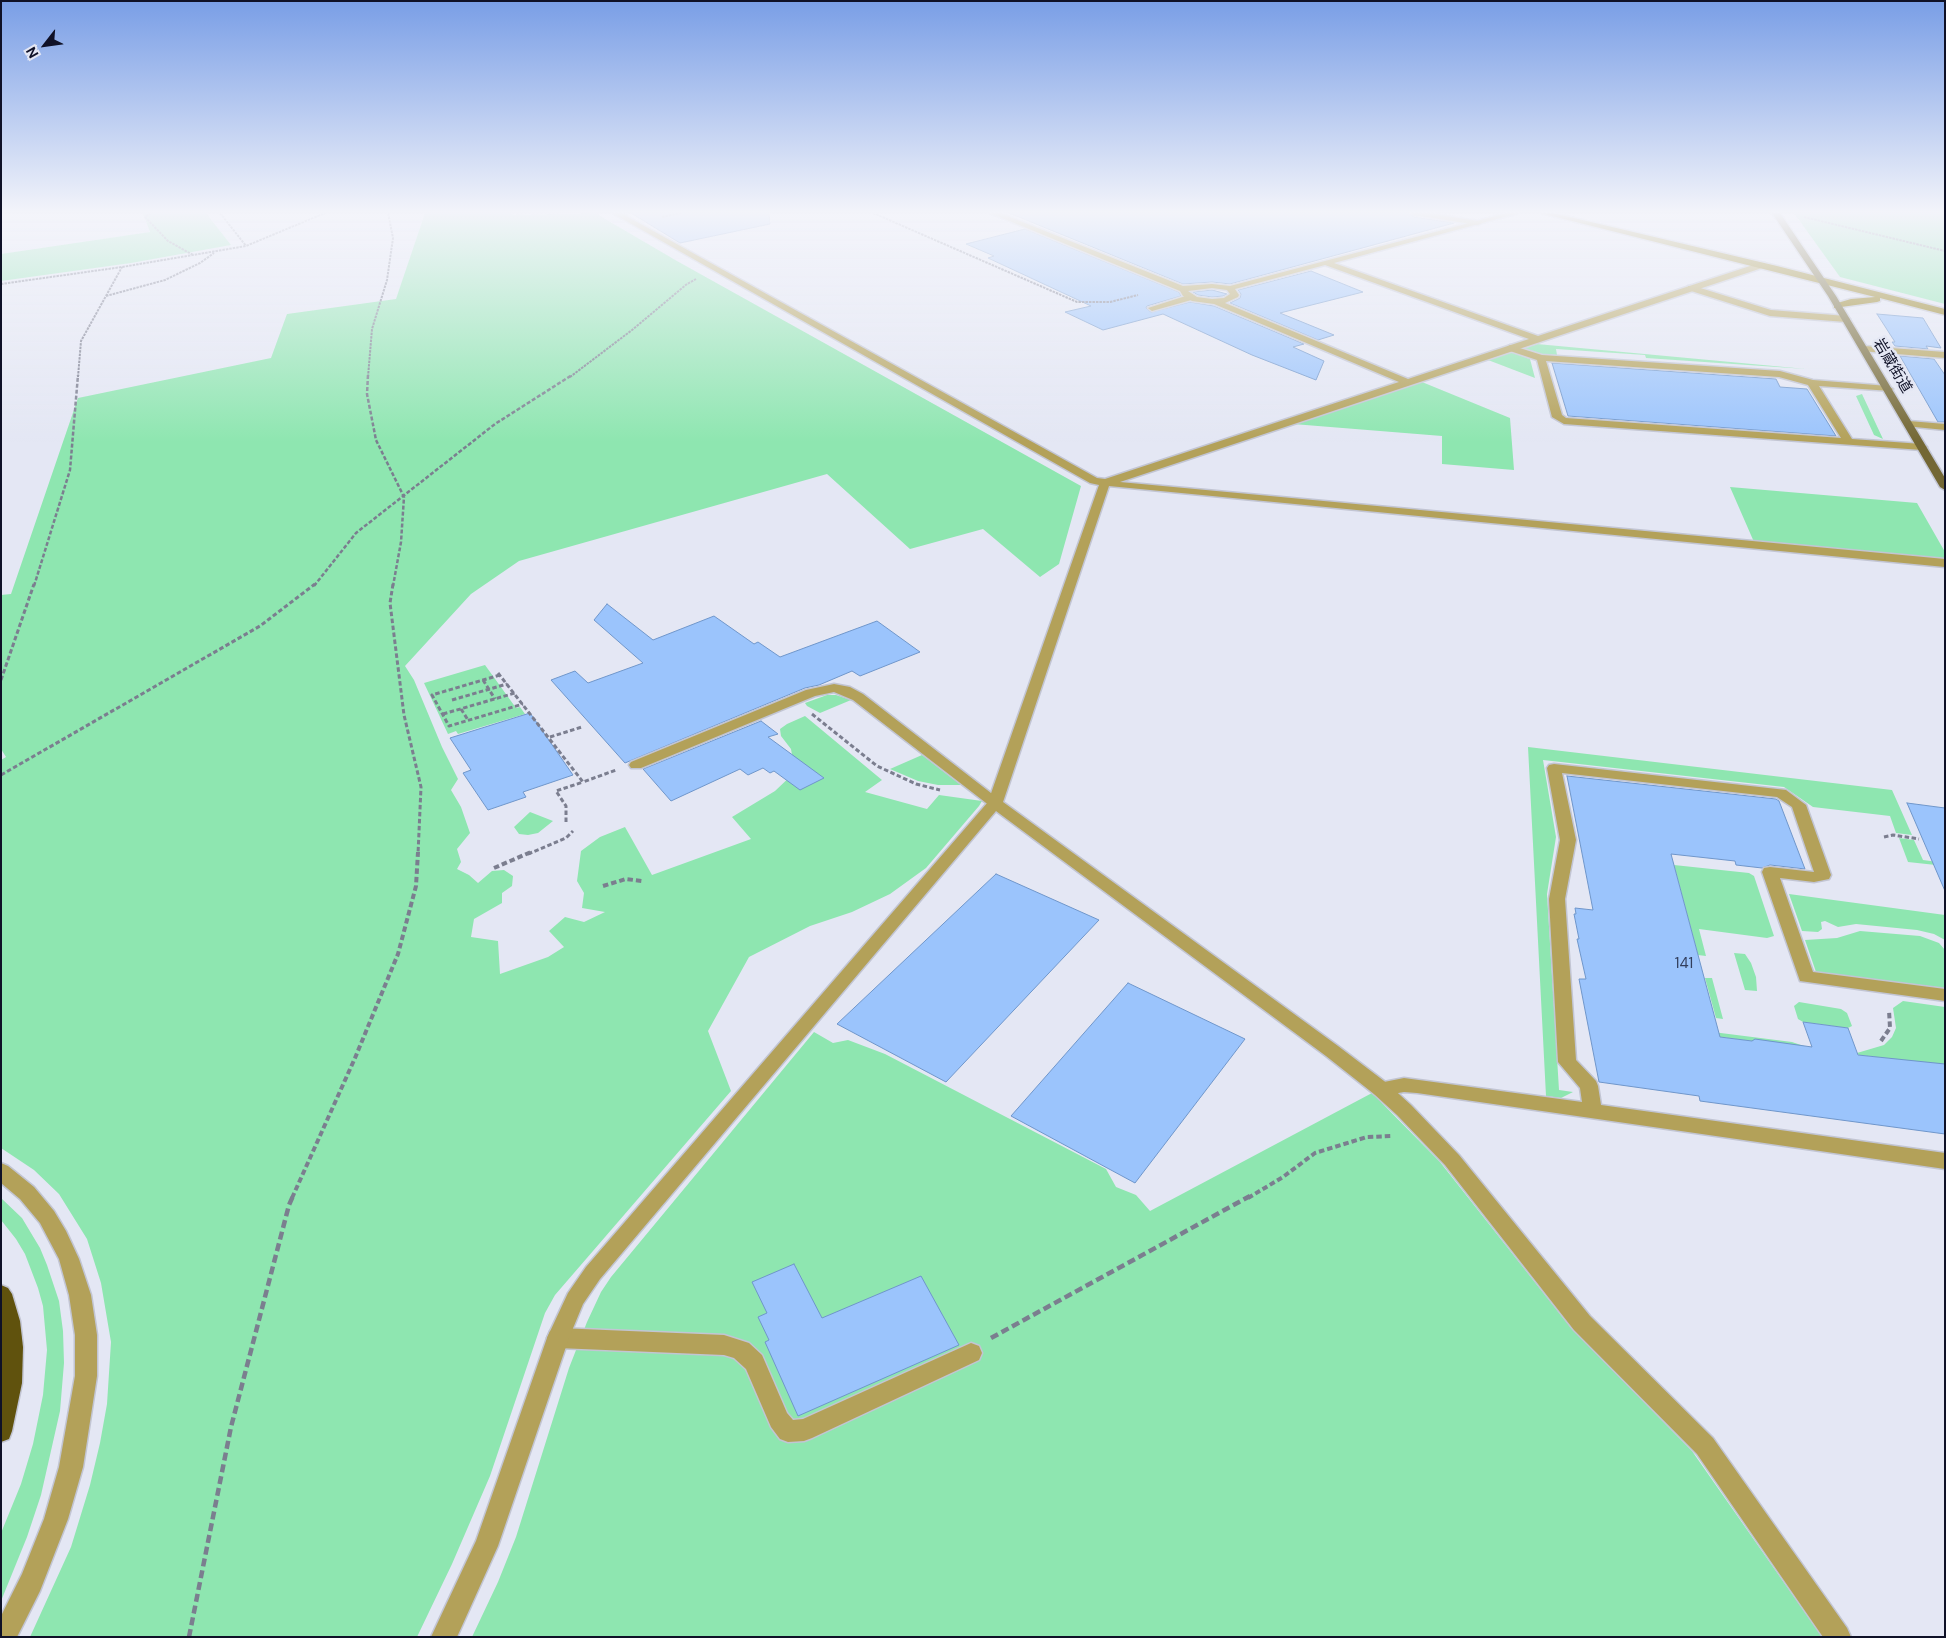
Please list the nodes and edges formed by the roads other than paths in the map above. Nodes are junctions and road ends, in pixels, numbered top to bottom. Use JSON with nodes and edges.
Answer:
{"nodes":[{"id":1,"x":757,"y":289,"type":"edge"},
{"id":2,"x":1183,"y":289,"type":"edge"},
{"id":3,"x":1231,"y":289,"type":"edge"},
{"id":4,"x":1399,"y":289,"type":"edge"},
{"id":5,"x":1687,"y":289,"type":"edge"},
{"id":6,"x":1696,"y":289,"type":"edge"},
{"id":7,"x":1827,"y":289,"type":"edge"},
{"id":8,"x":1857,"y":289,"type":"edge"},
{"id":9,"x":1192,"y":297,"type":"junction"},
{"id":10,"x":1216,"y":302,"type":"junction"},
{"id":11,"x":1906,"y":302,"type":"junction"},
{"id":12,"x":1838,"y":306,"type":"junction"},
{"id":13,"x":1152,"y":308,"type":"dead end"},
{"id":14,"x":1945,"y":312,"type":"edge"},
{"id":15,"x":1846,"y":319,"type":"junction"},
{"id":16,"x":1537,"y":339,"type":"junction"},
{"id":17,"x":1510,"y":348,"type":"junction"},
{"id":18,"x":1864,"y":349,"type":"junction"},
{"id":19,"x":1945,"y":356,"type":"edge"},
{"id":20,"x":1541,"y":358,"type":"junction"},
{"id":21,"x":1407,"y":382,"type":"junction"},
{"id":22,"x":1812,"y":383,"type":"junction"},
{"id":23,"x":1888,"y":389,"type":"junction"},
{"id":24,"x":1909,"y":424,"type":"junction"},
{"id":25,"x":1945,"y":428,"type":"edge"},
{"id":26,"x":1848,"y":441,"type":"junction"},
{"id":27,"x":1922,"y":447,"type":"junction"},
{"id":28,"x":1105,"y":483,"type":"junction"},
{"id":29,"x":1945,"y":487,"type":"edge"},
{"id":30,"x":1945,"y":563,"type":"edge"},
{"id":31,"x":630,"y":766,"type":"road end"},
{"id":32,"x":994,"y":803,"type":"junction"},
{"id":33,"x":1945,"y":994,"type":"edge"},
{"id":34,"x":1381,"y":1089,"type":"junction"},
{"id":35,"x":1592,"y":1111,"type":"junction"},
{"id":36,"x":1945,"y":1161,"type":"edge"},
{"id":37,"x":1,"y":1171,"type":"edge"},
{"id":38,"x":1,"y":1294,"type":"edge"},
{"id":39,"x":558,"y":1338,"type":"junction"},
{"id":40,"x":971,"y":1353,"type":"road end"},
{"id":41,"x":1,"y":1431,"type":"edge"},
{"id":42,"x":4,"y":1637,"type":"edge"},
{"id":43,"x":444,"y":1637,"type":"edge"},
{"id":44,"x":1838,"y":1637,"type":"edge"}],
"edges":[{"from":1,"to":28,"type":"street"},
{"from":2,"to":9,"type":"street"},
{"from":3,"to":10,"type":"street"},
{"from":4,"to":16,"type":"street"},
{"from":5,"to":16,"type":"street"},
{"from":6,"to":15,"type":"street"},
{"from":7,"to":12,"type":"main road","name":"岩蔵街道"},
{"from":8,"to":11,"type":"main road"},
{"from":9,"to":10,"type":"street"},
{"from":9,"to":13,"type":"street"},
{"from":10,"to":21,"type":"street"},
{"from":11,"to":12,"type":"main road"},
{"from":11,"to":14,"type":"main road"},
{"from":12,"to":15,"type":"main road","name":"岩蔵街道"},
{"from":15,"to":18,"type":"main road","name":"岩蔵街道"},
{"from":16,"to":17,"type":"street"},
{"from":17,"to":20,"type":"street"},
{"from":17,"to":21,"type":"street"},
{"from":18,"to":19,"type":"street"},
{"from":18,"to":23,"type":"main road","name":"岩蔵街道"},
{"from":20,"to":22,"type":"street"},
{"from":20,"to":26,"type":"street"},
{"from":21,"to":28,"type":"street"},
{"from":22,"to":23,"type":"street"},
{"from":22,"to":26,"type":"street"},
{"from":23,"to":24,"type":"main road","name":"岩蔵街道"},
{"from":24,"to":25,"type":"street"},
{"from":24,"to":27,"type":"main road","name":"岩蔵街道"},
{"from":26,"to":27,"type":"street"},
{"from":27,"to":29,"type":"main road","name":"岩蔵街道"},
{"from":28,"to":30,"type":"street"},
{"from":28,"to":32,"type":"street"},
{"from":31,"to":32,"type":"street"},
{"from":32,"to":34,"type":"street"},
{"from":32,"to":39,"type":"street"},
{"from":33,"to":35,"type":"street"},
{"from":34,"to":35,"type":"street"},
{"from":34,"to":44,"type":"street"},
{"from":35,"to":36,"type":"street"},
{"from":37,"to":42,"type":"street"},
{"from":38,"to":41,"type":"highway"},
{"from":39,"to":40,"type":"street"},
{"from":39,"to":43,"type":"street"}]}
